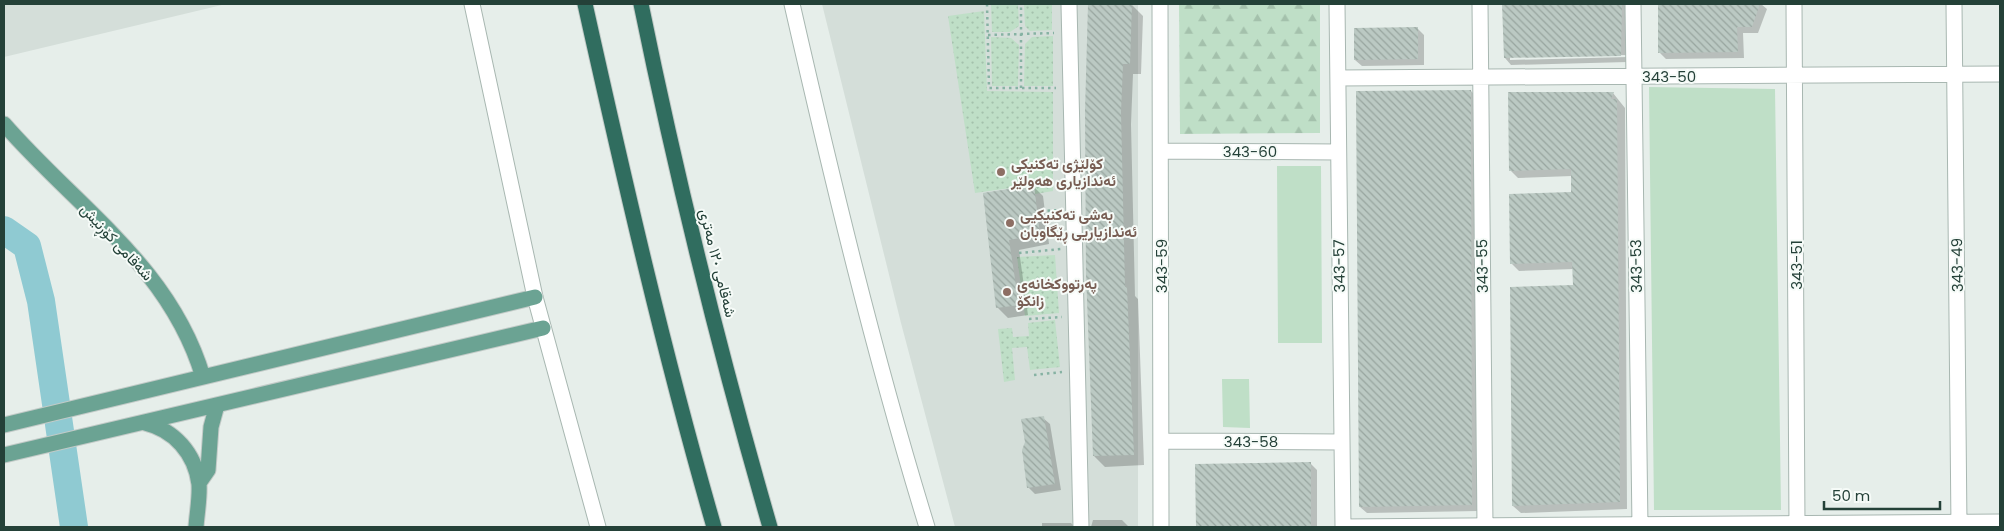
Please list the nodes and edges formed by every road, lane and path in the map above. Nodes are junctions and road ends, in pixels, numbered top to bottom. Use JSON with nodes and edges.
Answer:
{"nodes":[{"id":1,"x":472,"y":4,"type":"edge"},
{"id":2,"x":585,"y":4,"type":"edge"},
{"id":3,"x":641,"y":4,"type":"edge"},
{"id":4,"x":792,"y":4,"type":"edge"},
{"id":5,"x":987,"y":4,"type":"edge"},
{"id":6,"x":1022,"y":4,"type":"edge"},
{"id":7,"x":1068,"y":4,"type":"edge"},
{"id":8,"x":1160,"y":4,"type":"edge"},
{"id":9,"x":1337,"y":4,"type":"edge"},
{"id":10,"x":1480,"y":4,"type":"edge"},
{"id":11,"x":1633,"y":4,"type":"edge"},
{"id":12,"x":1794,"y":4,"type":"edge"},
{"id":13,"x":1954,"y":4,"type":"edge"},
{"id":14,"x":1070,"y":33,"type":"junction"},
{"id":15,"x":1021,"y":34,"type":"junction"},
{"id":16,"x":988,"y":35,"type":"junction"},
{"id":17,"x":2000,"y":74,"type":"edge"},
{"id":18,"x":1795,"y":75,"type":"junction"},
{"id":19,"x":1955,"y":75,"type":"junction"},
{"id":20,"x":1634,"y":76,"type":"junction"},
{"id":21,"x":1480,"y":77,"type":"junction"},
{"id":22,"x":1338,"y":78,"type":"junction"},
{"id":23,"x":1021,"y":88,"type":"junction"},
{"id":24,"x":1071,"y":89,"type":"junction"},
{"id":25,"x":4,"y":124,"type":"edge"},
{"id":26,"x":1161,"y":150,"type":"junction"},
{"id":27,"x":1338,"y":152,"type":"junction"},
{"id":28,"x":1074,"y":248,"type":"junction"},
{"id":29,"x":1019,"y":253,"type":"dead end"},
{"id":30,"x":535,"y":297,"type":"junction"},
{"id":31,"x":1076,"y":316,"type":"junction"},
{"id":32,"x":1029,"y":319,"type":"dead end"},
{"id":33,"x":542,"y":328,"type":"junction"},
{"id":34,"x":1078,"y":371,"type":"junction"},
{"id":35,"x":1034,"y":375,"type":"dead end"},
{"id":36,"x":203,"y":378,"type":"junction"},
{"id":37,"x":217,"y":405,"type":"junction"},
{"id":38,"x":144,"y":422,"type":"junction"},
{"id":39,"x":4,"y":425,"type":"edge"},
{"id":40,"x":1161,"y":441,"type":"junction"},
{"id":41,"x":1341,"y":442,"type":"junction"},
{"id":42,"x":4,"y":455,"type":"edge"},
{"id":43,"x":199,"y":483,"type":"junction"},
{"id":44,"x":2000,"y":522,"type":"edge"},
{"id":45,"x":1797,"y":525,"type":"edge"},
{"id":46,"x":1959,"y":525,"type":"edge"},
{"id":47,"x":196,"y":527,"type":"edge"},
{"id":48,"x":598,"y":527,"type":"edge"},
{"id":49,"x":714,"y":527,"type":"edge"},
{"id":50,"x":770,"y":527,"type":"edge"},
{"id":51,"x":927,"y":527,"type":"edge"},
{"id":52,"x":1081,"y":527,"type":"edge"},
{"id":53,"x":1161,"y":527,"type":"edge"},
{"id":54,"x":1343,"y":527,"type":"edge"},
{"id":55,"x":1485,"y":527,"type":"edge"},
{"id":56,"x":1640,"y":527,"type":"edge"}],
"edges":[{"from":1,"to":30,"type":"street"},
{"from":2,"to":49,"type":"highway"},
{"from":3,"to":50,"type":"highway","name":"شەقامی ١٢٠ مەتری"},
{"from":4,"to":51,"type":"street"},
{"from":5,"to":16,"type":"path"},
{"from":6,"to":15,"type":"path"},
{"from":7,"to":14,"type":"street"},
{"from":8,"to":26,"type":"street","name":"343-59"},
{"from":9,"to":22,"type":"street","name":"343-57"},
{"from":10,"to":21,"type":"street","name":"343-55"},
{"from":11,"to":20,"type":"street","name":"343-53"},
{"from":12,"to":18,"type":"street","name":"343-51"},
{"from":13,"to":19,"type":"street","name":"343-49"},
{"from":14,"to":15,"type":"path"},
{"from":14,"to":24,"type":"street"},
{"from":15,"to":16,"type":"path"},
{"from":15,"to":23,"type":"path"},
{"from":16,"to":23,"type":"path"},
{"from":17,"to":19,"type":"street","name":"343-50"},
{"from":18,"to":19,"type":"street","name":"343-50"},
{"from":18,"to":20,"type":"street","name":"343-50"},
{"from":18,"to":45,"type":"street","name":"343-51"},
{"from":19,"to":46,"type":"street","name":"343-49"},
{"from":20,"to":21,"type":"street","name":"343-50"},
{"from":20,"to":56,"type":"street","name":"343-53"},
{"from":21,"to":22,"type":"street","name":"343-50"},
{"from":21,"to":55,"type":"street","name":"343-55"},
{"from":22,"to":27,"type":"street","name":"343-57"},
{"from":23,"to":24,"type":"path"},
{"from":24,"to":28,"type":"street"},
{"from":25,"to":36,"type":"main road","name":"شەقامی کۆڕنیش"},
{"from":26,"to":27,"type":"street","name":"343-60"},
{"from":26,"to":40,"type":"street","name":"343-59"},
{"from":27,"to":41,"type":"street","name":"343-57"},
{"from":28,"to":29,"type":"path"},
{"from":28,"to":31,"type":"street"},
{"from":30,"to":33,"type":"street"},
{"from":30,"to":36,"type":"main road"},
{"from":31,"to":32,"type":"path"},
{"from":31,"to":34,"type":"street"},
{"from":33,"to":37,"type":"main road"},
{"from":33,"to":48,"type":"street"},
{"from":34,"to":35,"type":"path"},
{"from":34,"to":52,"type":"street"},
{"from":36,"to":39,"type":"main road"},
{"from":37,"to":38,"type":"main road"},
{"from":37,"to":43,"type":"main road"},
{"from":38,"to":42,"type":"main road"},
{"from":38,"to":43,"type":"main road"},
{"from":40,"to":41,"type":"street","name":"343-58"},
{"from":40,"to":53,"type":"street","name":"343-59"},
{"from":41,"to":54,"type":"street","name":"343-57"},
{"from":43,"to":47,"type":"main road"},
{"from":44,"to":46,"type":"street"},
{"from":45,"to":46,"type":"street"},
{"from":45,"to":56,"type":"street"},
{"from":54,"to":55,"type":"street"},
{"from":55,"to":56,"type":"street"}]}
